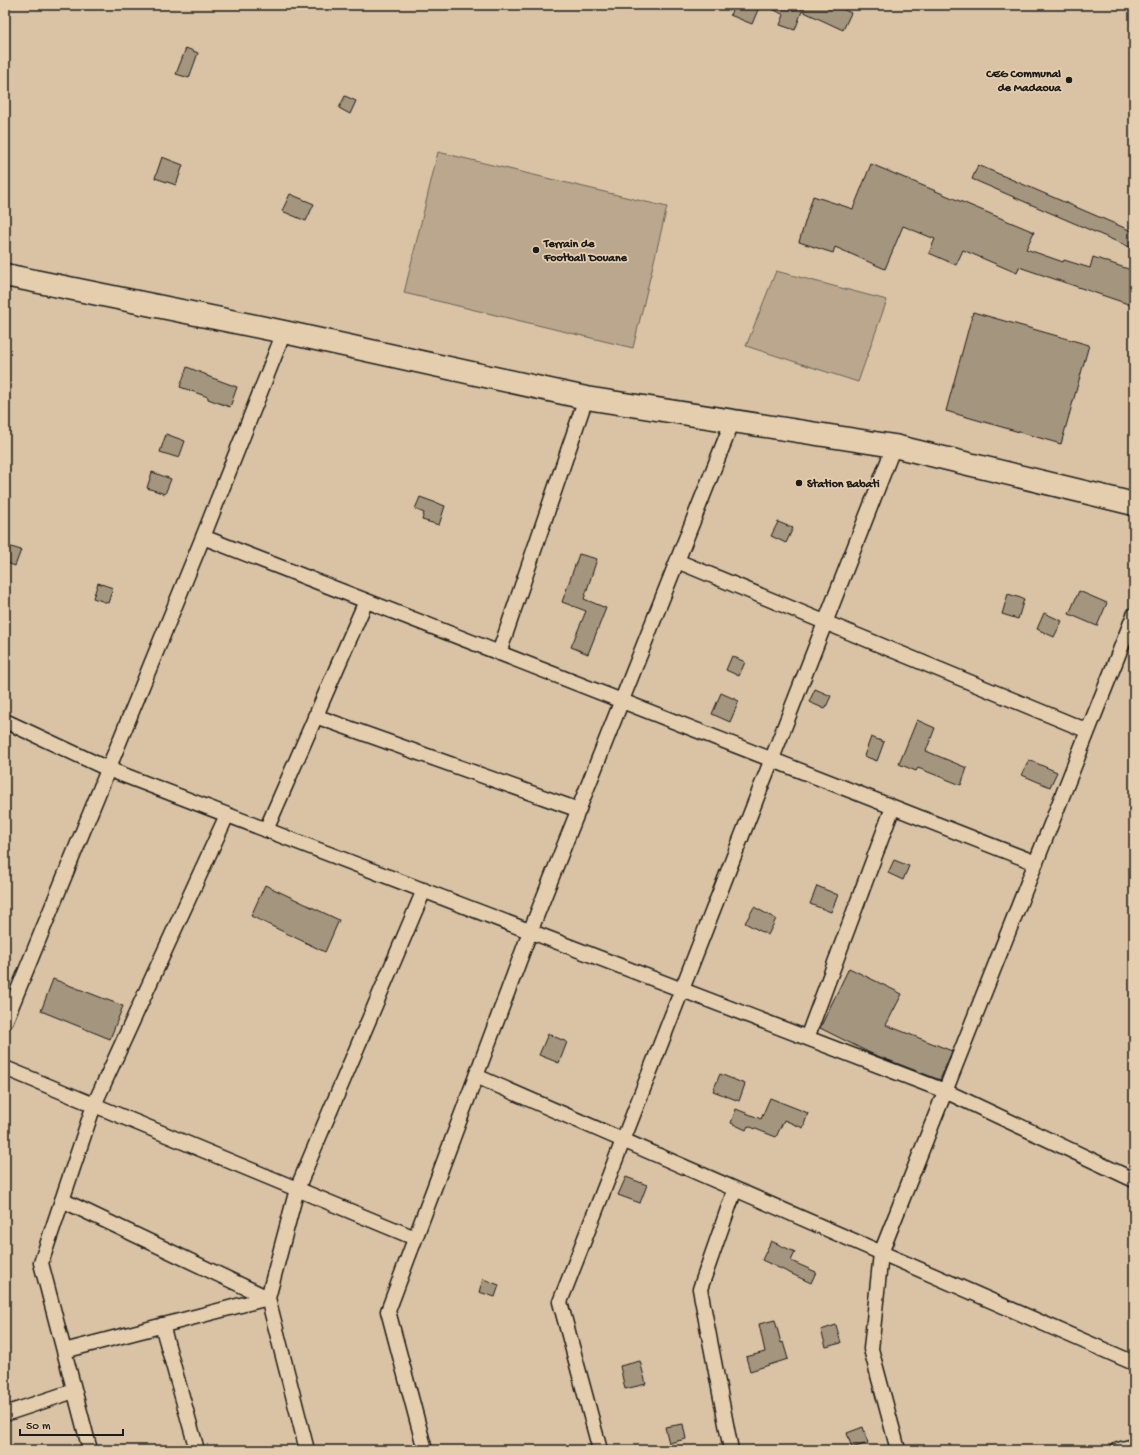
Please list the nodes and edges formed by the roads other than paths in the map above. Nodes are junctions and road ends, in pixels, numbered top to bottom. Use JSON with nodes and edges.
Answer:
{"nodes":[{"id":1,"x":5,"y":275,"type":"edge"},
{"id":2,"x":284,"y":332,"type":"junction"},
{"id":3,"x":586,"y":398,"type":"junction"},
{"id":4,"x":733,"y":420,"type":"junction"},
{"id":5,"x":894,"y":446,"type":"junction"},
{"id":6,"x":1134,"y":504,"type":"edge"},
{"id":7,"x":203,"y":537,"type":"junction"},
{"id":8,"x":677,"y":560,"type":"junction"},
{"id":9,"x":366,"y":601,"type":"junction"},
{"id":10,"x":1134,"y":615,"type":"edge"},
{"id":11,"x":826,"y":622,"type":"junction"},
{"id":12,"x":499,"y":653,"type":"junction"},
{"id":13,"x":622,"y":701,"type":"junction"},
{"id":14,"x":315,"y":716,"type":"junction"},
{"id":15,"x":5,"y":721,"type":"edge"},
{"id":16,"x":1088,"y":732,"type":"junction"},
{"id":17,"x":772,"y":760,"type":"junction"},
{"id":18,"x":108,"y":769,"type":"junction"},
{"id":19,"x":893,"y":807,"type":"junction"},
{"id":20,"x":579,"y":810,"type":"junction"},
{"id":21,"x":227,"y":815,"type":"junction"},
{"id":22,"x":266,"y":830,"type":"junction"},
{"id":23,"x":1036,"y":863,"type":"junction"},
{"id":24,"x":424,"y":890,"type":"junction"},
{"id":25,"x":530,"y":932,"type":"junction"},
{"id":26,"x":682,"y":990,"type":"junction"},
{"id":27,"x":5,"y":1022,"type":"edge"},
{"id":28,"x":807,"y":1038,"type":"junction"},
{"id":29,"x":5,"y":1068,"type":"edge"},
{"id":30,"x":476,"y":1076,"type":"junction"},
{"id":31,"x":945,"y":1091,"type":"junction"},
{"id":32,"x":94,"y":1105,"type":"junction"},
{"id":33,"x":624,"y":1140,"type":"junction"},
{"id":34,"x":1134,"y":1180,"type":"edge"},
{"id":35,"x":297,"y":1189,"type":"junction"},
{"id":36,"x":735,"y":1189,"type":"junction"},
{"id":37,"x":62,"y":1200,"type":"junction"},
{"id":38,"x":415,"y":1238,"type":"junction"},
{"id":39,"x":881,"y":1253,"type":"junction"},
{"id":40,"x":268,"y":1298,"type":"junction"},
{"id":41,"x":162,"y":1325,"type":"junction"},
{"id":42,"x":64,"y":1351,"type":"junction"},
{"id":43,"x":1134,"y":1363,"type":"edge"},
{"id":44,"x":74,"y":1391,"type":"junction"},
{"id":45,"x":5,"y":1414,"type":"edge"},
{"id":46,"x":1134,"y":1446,"type":"edge"},
{"id":47,"x":90,"y":1450,"type":"edge"},
{"id":48,"x":197,"y":1450,"type":"edge"},
{"id":49,"x":307,"y":1450,"type":"edge"},
{"id":50,"x":425,"y":1450,"type":"edge"},
{"id":51,"x":600,"y":1450,"type":"edge"},
{"id":52,"x":731,"y":1450,"type":"edge"},
{"id":53,"x":898,"y":1450,"type":"edge"},
{"id":54,"x":1118,"y":1450,"type":"edge"}],
"edges":[{"from":1,"to":2,"type":"highway"},
{"from":2,"to":3,"type":"highway"},
{"from":2,"to":7,"type":"street"},
{"from":3,"to":4,"type":"highway"},
{"from":3,"to":12,"type":"street"},
{"from":4,"to":5,"type":"highway"},
{"from":4,"to":8,"type":"street"},
{"from":5,"to":6,"type":"highway"},
{"from":5,"to":11,"type":"street"},
{"from":7,"to":9,"type":"street"},
{"from":7,"to":18,"type":"street"},
{"from":8,"to":11,"type":"street"},
{"from":8,"to":13,"type":"street"},
{"from":9,"to":12,"type":"street"},
{"from":9,"to":14,"type":"street"},
{"from":10,"to":16,"type":"street"},
{"from":11,"to":16,"type":"street"},
{"from":11,"to":17,"type":"street"},
{"from":12,"to":13,"type":"street"},
{"from":13,"to":17,"type":"street"},
{"from":13,"to":20,"type":"street"},
{"from":14,"to":20,"type":"street"},
{"from":14,"to":22,"type":"street"},
{"from":15,"to":18,"type":"street"},
{"from":16,"to":23,"type":"street"},
{"from":17,"to":19,"type":"street"},
{"from":17,"to":26,"type":"street"},
{"from":18,"to":21,"type":"street"},
{"from":18,"to":27,"type":"street"},
{"from":19,"to":23,"type":"street"},
{"from":19,"to":28,"type":"street"},
{"from":20,"to":25,"type":"street"},
{"from":21,"to":22,"type":"street"},
{"from":21,"to":32,"type":"street"},
{"from":22,"to":24,"type":"street"},
{"from":23,"to":31,"type":"street"},
{"from":24,"to":25,"type":"street"},
{"from":24,"to":35,"type":"street"},
{"from":25,"to":26,"type":"street"},
{"from":25,"to":30,"type":"street"},
{"from":26,"to":28,"type":"street"},
{"from":26,"to":33,"type":"street"},
{"from":28,"to":31,"type":"street"},
{"from":29,"to":32,"type":"street"},
{"from":30,"to":33,"type":"street"},
{"from":30,"to":38,"type":"street"},
{"from":31,"to":34,"type":"street"},
{"from":31,"to":39,"type":"street"},
{"from":32,"to":35,"type":"street"},
{"from":32,"to":37,"type":"street"},
{"from":33,"to":36,"type":"street"},
{"from":33,"to":51,"type":"street"},
{"from":35,"to":38,"type":"street"},
{"from":35,"to":40,"type":"street"},
{"from":36,"to":39,"type":"street"},
{"from":36,"to":52,"type":"street"},
{"from":37,"to":40,"type":"street"},
{"from":37,"to":42,"type":"street"},
{"from":38,"to":50,"type":"street"},
{"from":39,"to":43,"type":"street"},
{"from":39,"to":53,"type":"street"},
{"from":40,"to":41,"type":"street"},
{"from":40,"to":49,"type":"street"},
{"from":41,"to":42,"type":"street"},
{"from":41,"to":48,"type":"street"},
{"from":42,"to":44,"type":"street"},
{"from":44,"to":45,"type":"street"},
{"from":44,"to":47,"type":"street"},
{"from":46,"to":54,"type":"street"}]}
